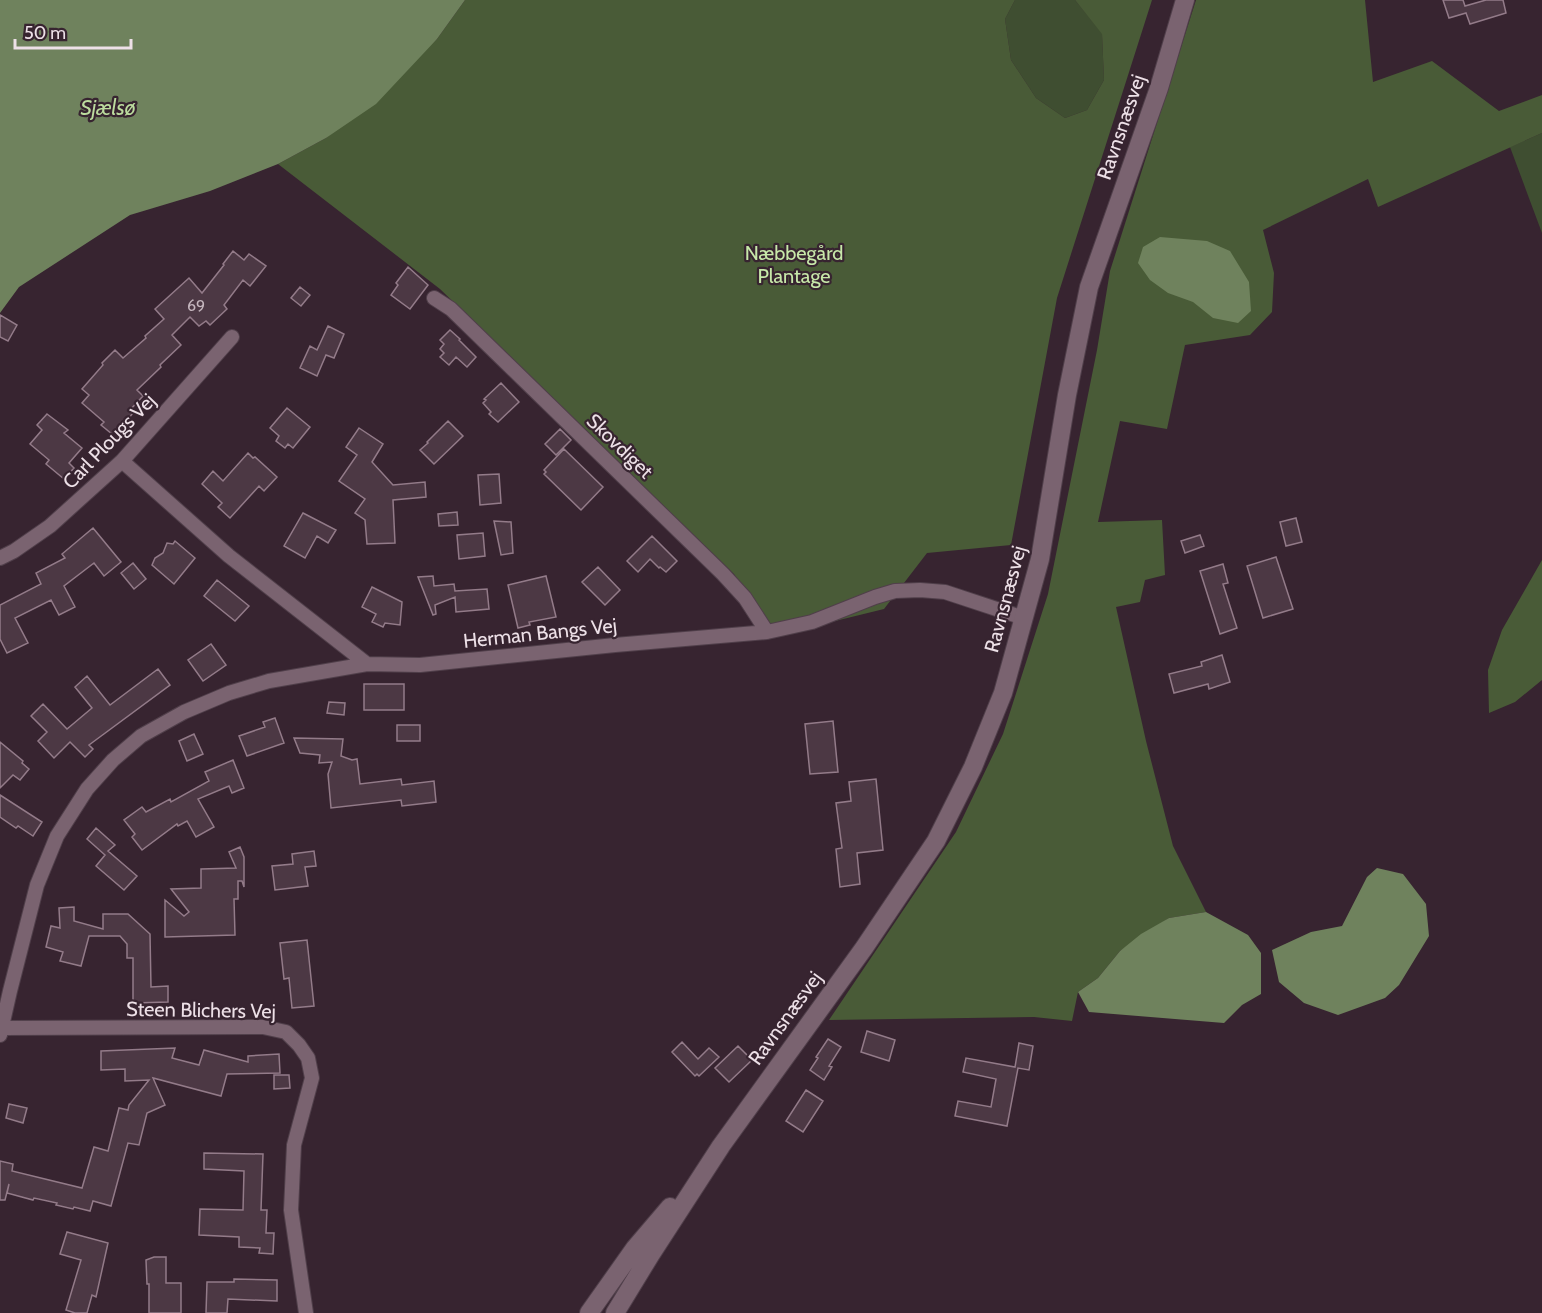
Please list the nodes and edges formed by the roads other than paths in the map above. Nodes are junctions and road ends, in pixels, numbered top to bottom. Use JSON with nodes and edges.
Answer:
{"nodes":[{"id":1,"x":1185,"y":0,"type":"edge"},
{"id":2,"x":434,"y":298,"type":"dead end"},
{"id":3,"x":232,"y":337,"type":"dead end"},
{"id":4,"x":122,"y":461,"type":"junction"},
{"id":5,"x":0,"y":558,"type":"edge"},
{"id":6,"x":1024,"y":618,"type":"junction"},
{"id":7,"x":767,"y":632,"type":"junction"},
{"id":8,"x":367,"y":664,"type":"junction"},
{"id":9,"x":1,"y":1031,"type":"edge"},
{"id":10,"x":721,"y":1146,"type":"junction"},
{"id":11,"x":306,"y":1313,"type":"edge"},
{"id":12,"x":589,"y":1313,"type":"edge"},
{"id":13,"x":615,"y":1313,"type":"edge"}],
"edges":[{"from":1,"to":6,"type":"main road","name":"Ravnsnæsvej"},
{"from":2,"to":7,"type":"street","name":"Skovdiget"},
{"from":3,"to":4,"type":"street","name":"Carl Plougs Vej"},
{"from":4,"to":5,"type":"street","name":"Carl Plougs Vej"},
{"from":4,"to":8,"type":"street"},
{"from":6,"to":7,"type":"street","name":"Herman Bangs Vej"},
{"from":6,"to":10,"type":"main road","name":"Ravnsnæsvej"},
{"from":7,"to":8,"type":"street","name":"Herman Bangs Vej"},
{"from":8,"to":9,"type":"street","name":"Herman Bangs Vej"},
{"from":9,"to":11,"type":"street","name":"Steen Blichers Vej"},
{"from":10,"to":12,"type":"main road","name":"Ravnsnæsvej"},
{"from":10,"to":13,"type":"main road","name":"Ravnsnæsvej"}]}
